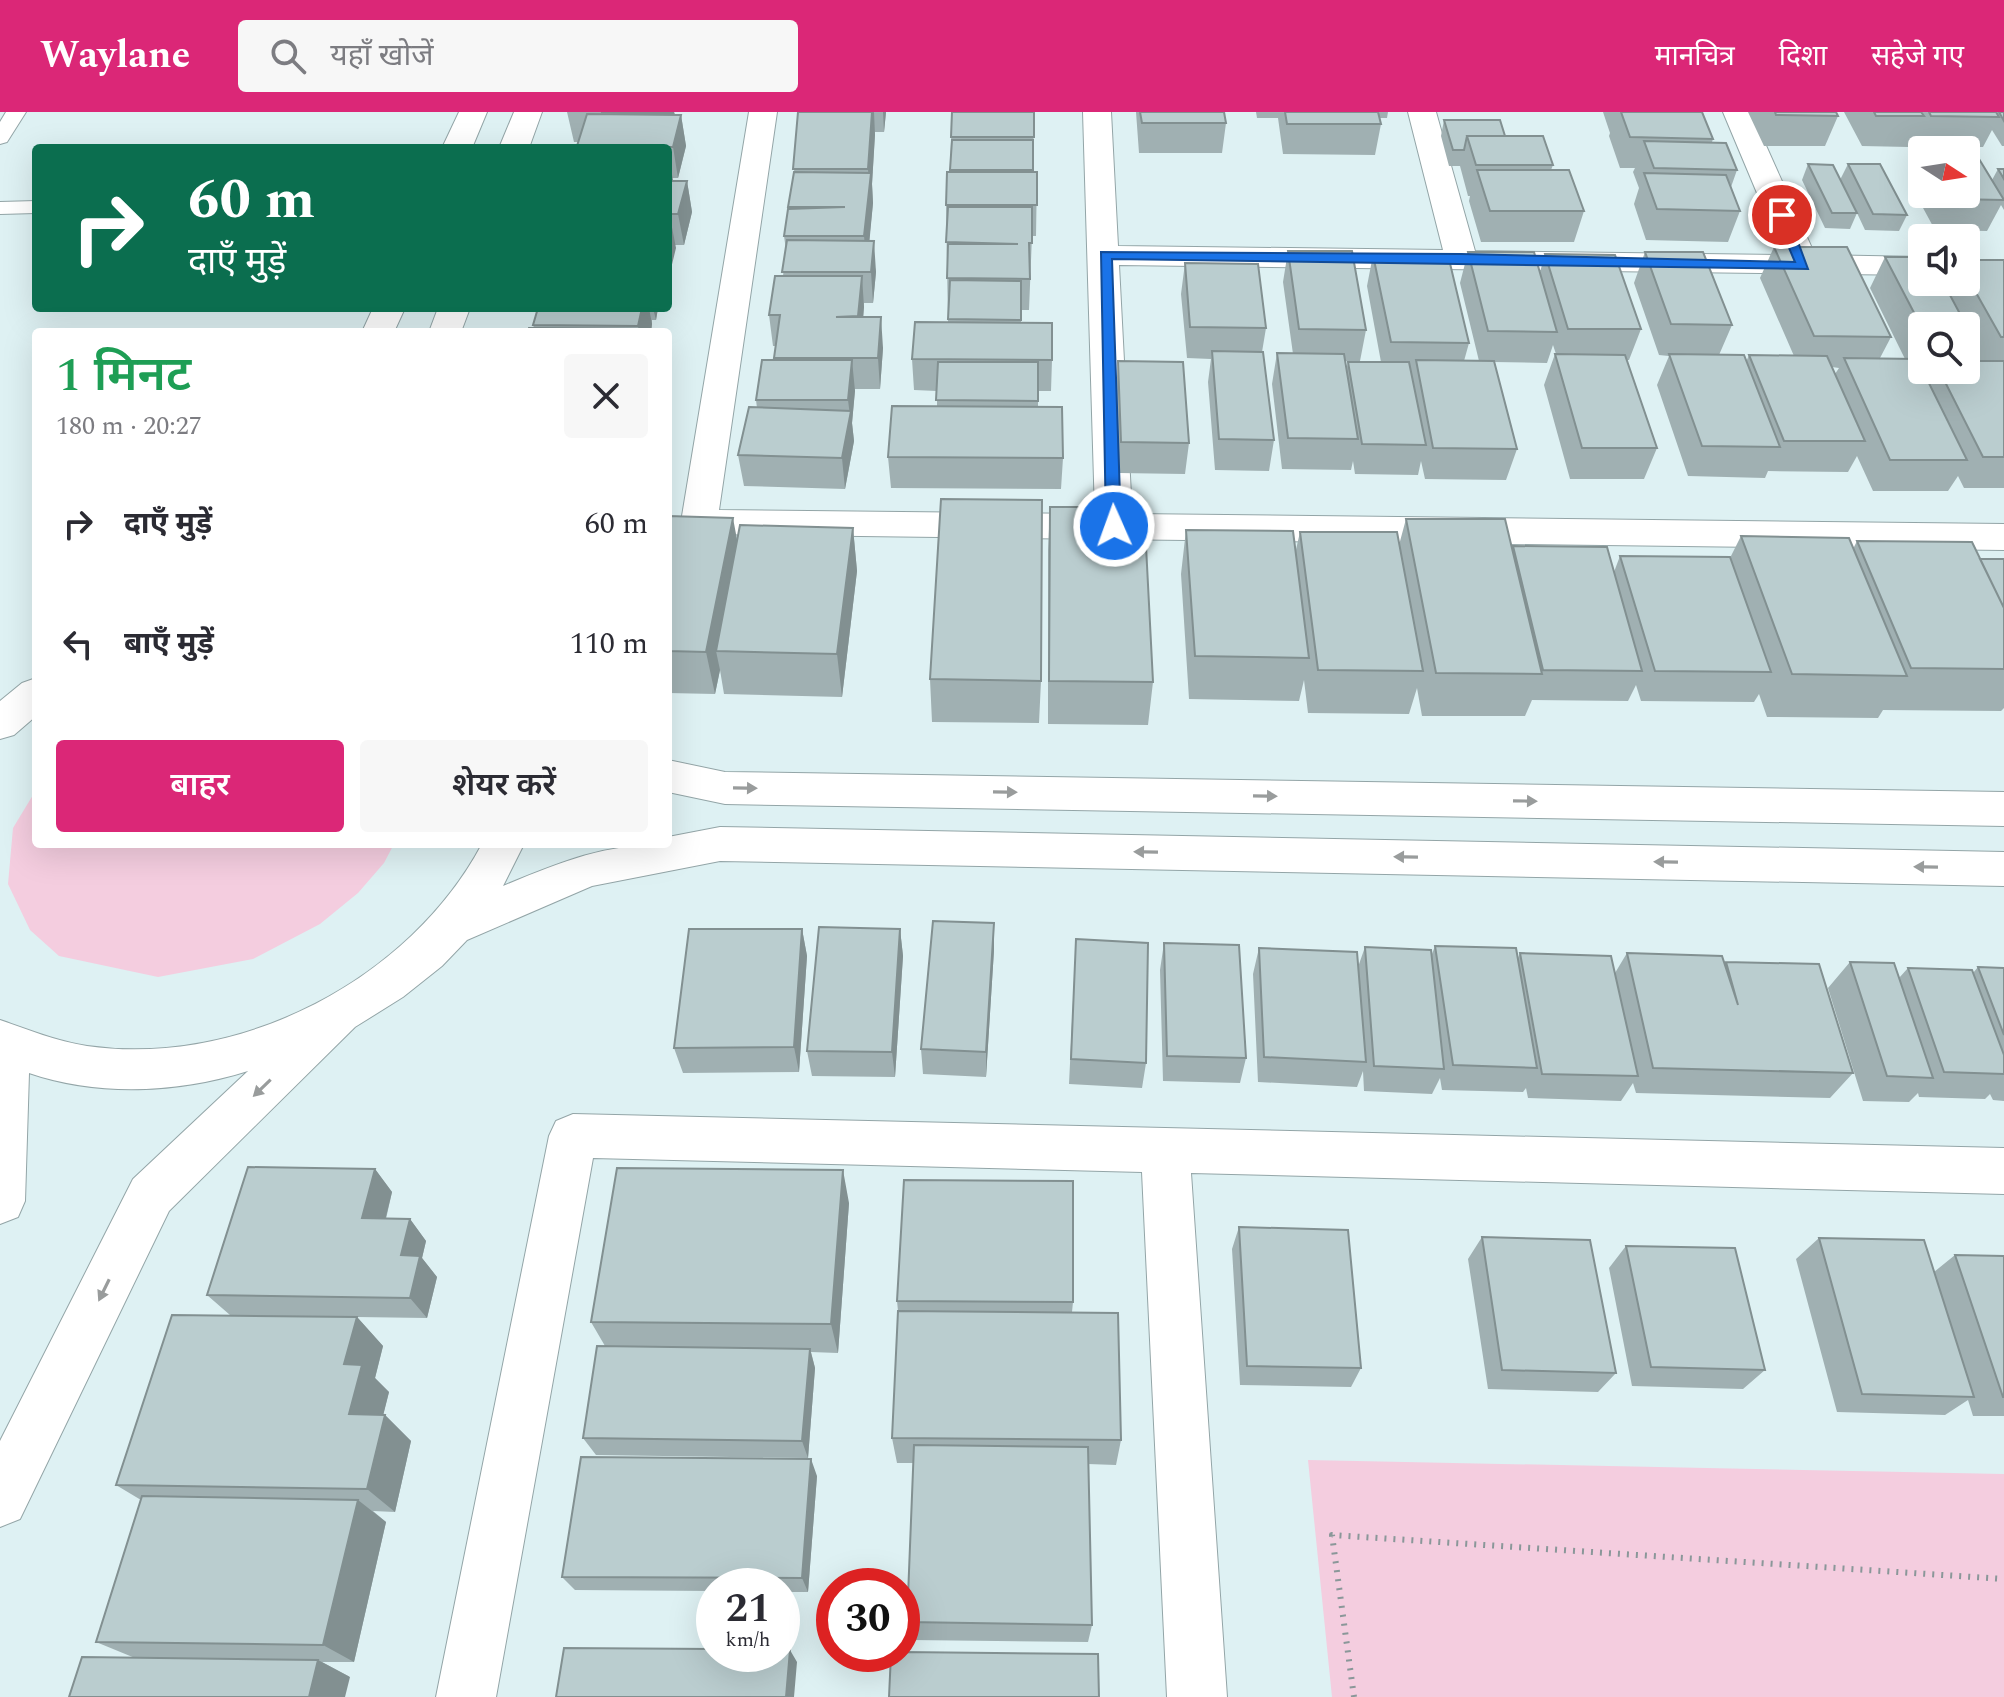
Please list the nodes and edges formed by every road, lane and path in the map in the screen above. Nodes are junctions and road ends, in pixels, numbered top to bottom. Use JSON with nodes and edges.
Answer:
{"nodes":[{"id":1,"x":16,"y":112,"type":"edge"},
{"id":2,"x":473,"y":112,"type":"edge"},
{"id":3,"x":528,"y":112,"type":"edge"},
{"id":4,"x":763,"y":112,"type":"edge"},
{"id":5,"x":1097,"y":112,"type":"edge"},
{"id":6,"x":1422,"y":112,"type":"edge"},
{"id":7,"x":1737,"y":112,"type":"edge"},
{"id":8,"x":0,"y":138,"type":"edge"},
{"id":9,"x":459,"y":144,"type":"edge"},
{"id":10,"x":516,"y":144,"type":"edge"},
{"id":11,"x":32,"y":207,"type":"edge"},
{"id":12,"x":0,"y":208,"type":"edge"},
{"id":13,"x":1105,"y":255,"type":"junction"},
{"id":14,"x":1461,"y":258,"type":"junction"},
{"id":15,"x":1804,"y":266,"type":"junction"},
{"id":16,"x":1908,"y":266,"type":"edge"},
{"id":17,"x":1114,"y":526,"type":"junction"},
{"id":18,"x":2004,"y":537,"type":"edge"},
{"id":19,"x":672,"y":777,"type":"edge"},
{"id":20,"x":2004,"y":809,"type":"edge"},
{"id":21,"x":501,"y":848,"type":"edge"},
{"id":22,"x":2004,"y":869,"type":"edge"},
{"id":23,"x":451,"y":927,"type":"junction"},
{"id":24,"x":338,"y":1015,"type":"junction"},
{"id":25,"x":3,"y":1042,"type":"edge"},
{"id":26,"x":1165,"y":1149,"type":"junction"},
{"id":27,"x":2004,"y":1171,"type":"edge"},
{"id":28,"x":0,"y":1201,"type":"edge"},
{"id":29,"x":0,"y":1499,"type":"edge"},
{"id":30,"x":2004,"y":1579,"type":"edge"},
{"id":31,"x":466,"y":1697,"type":"edge"},
{"id":32,"x":1197,"y":1697,"type":"edge"},
{"id":33,"x":1354,"y":1697,"type":"edge"}],
"edges":[{"from":1,"to":8,"type":"lane"},
{"from":2,"to":9,"type":"street"},
{"from":3,"to":10,"type":"street"},
{"from":4,"to":17,"type":"street"},
{"from":5,"to":13,"type":"street"},
{"from":6,"to":14,"type":"street"},
{"from":7,"to":15,"type":"street"},
{"from":11,"to":12,"type":"lane"},
{"from":13,"to":14,"type":"street"},
{"from":13,"to":17,"type":"street"},
{"from":14,"to":15,"type":"street"},
{"from":15,"to":16,"type":"street"},
{"from":17,"to":18,"type":"street"},
{"from":19,"to":20,"type":"street","one_way":true},
{"from":21,"to":23,"type":"street"},
{"from":22,"to":23,"type":"street","one_way":true},
{"from":23,"to":24,"type":"street"},
{"from":24,"to":25,"type":"street"},
{"from":24,"to":29,"type":"street","one_way":true},
{"from":25,"to":28,"type":"street"},
{"from":26,"to":27,"type":"street"},
{"from":26,"to":31,"type":"street"},
{"from":26,"to":32,"type":"street"},
{"from":30,"to":33,"type":"path"}]}
